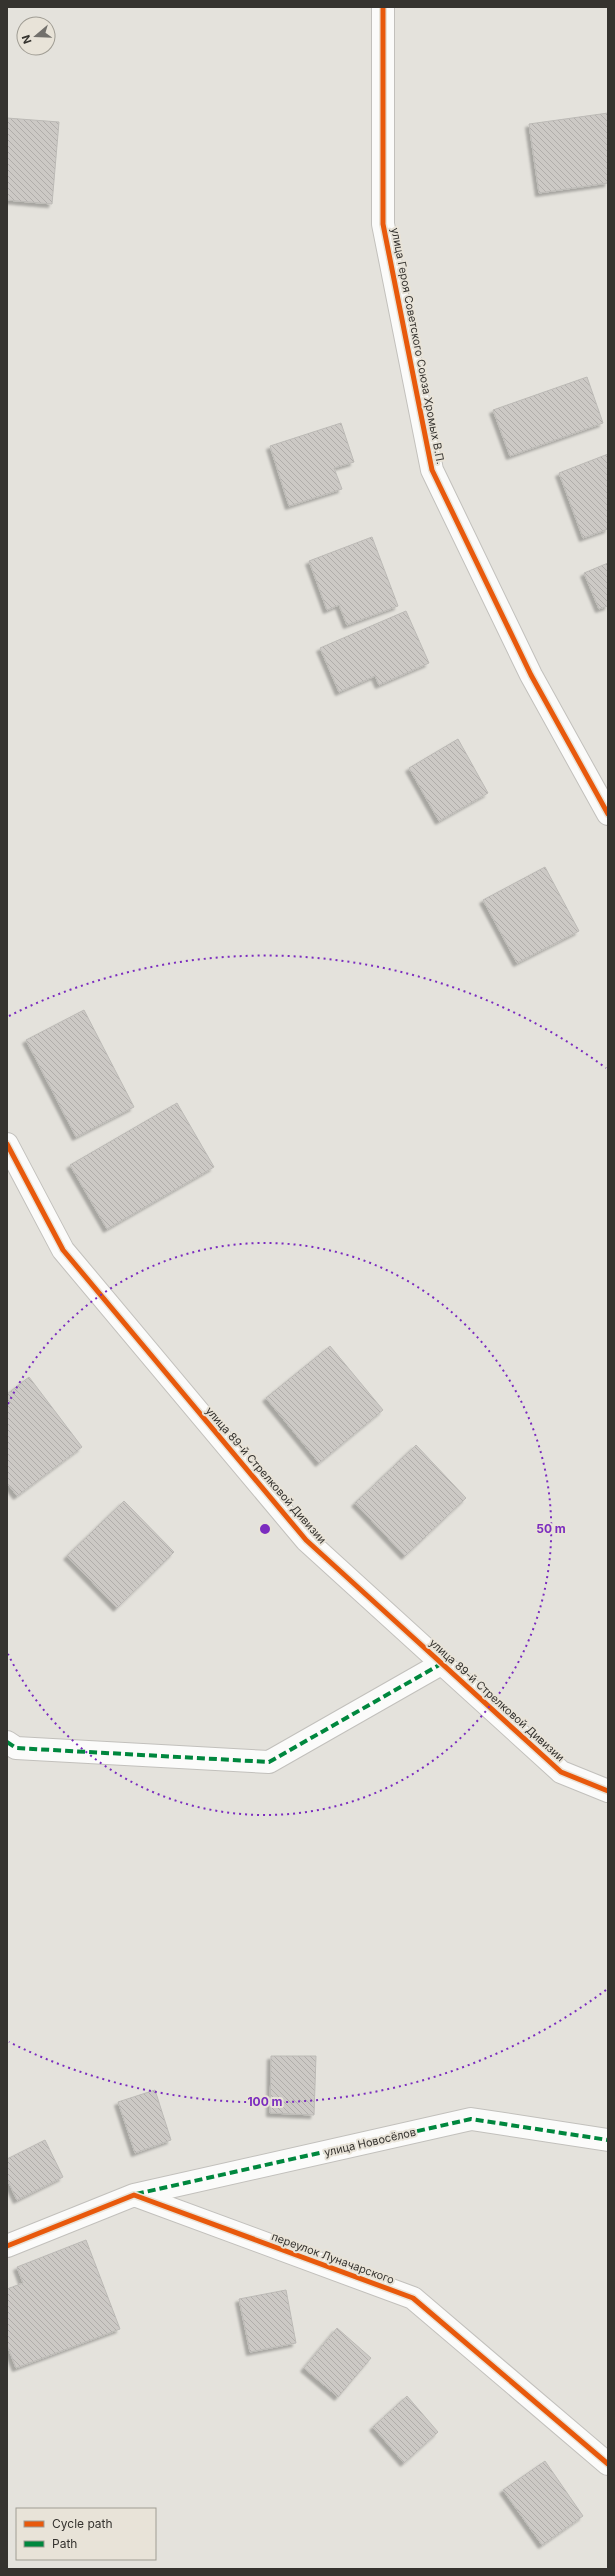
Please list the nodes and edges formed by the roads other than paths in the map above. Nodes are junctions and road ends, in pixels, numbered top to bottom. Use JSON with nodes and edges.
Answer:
{"nodes":[{"id":1,"x":383,"y":7,"type":"edge"},
{"id":2,"x":608,"y":814,"type":"edge"},
{"id":3,"x":7,"y":1144,"type":"edge"},
{"id":4,"x":441,"y":1664,"type":"junction"},
{"id":5,"x":7,"y":1742,"type":"edge"},
{"id":6,"x":608,"y":1791,"type":"edge"},
{"id":7,"x":608,"y":2140,"type":"edge"},
{"id":8,"x":134,"y":2195,"type":"junction"},
{"id":9,"x":7,"y":2246,"type":"edge"},
{"id":10,"x":608,"y":2464,"type":"edge"}],
"edges":[{"from":1,"to":2,"type":"street","name":"улица Героя Советского Союза Хромых В.П."},
{"from":3,"to":4,"type":"street","name":"улица 89-й Стрелковой Дивизии"},
{"from":4,"to":5,"type":"street"},
{"from":4,"to":6,"type":"street","name":"улица 89-й Стрелковой Дивизии"},
{"from":7,"to":8,"type":"street","name":"улица Новосёлов"},
{"from":8,"to":9,"type":"street"},
{"from":8,"to":10,"type":"street","name":"переулок Луначарского"}]}
